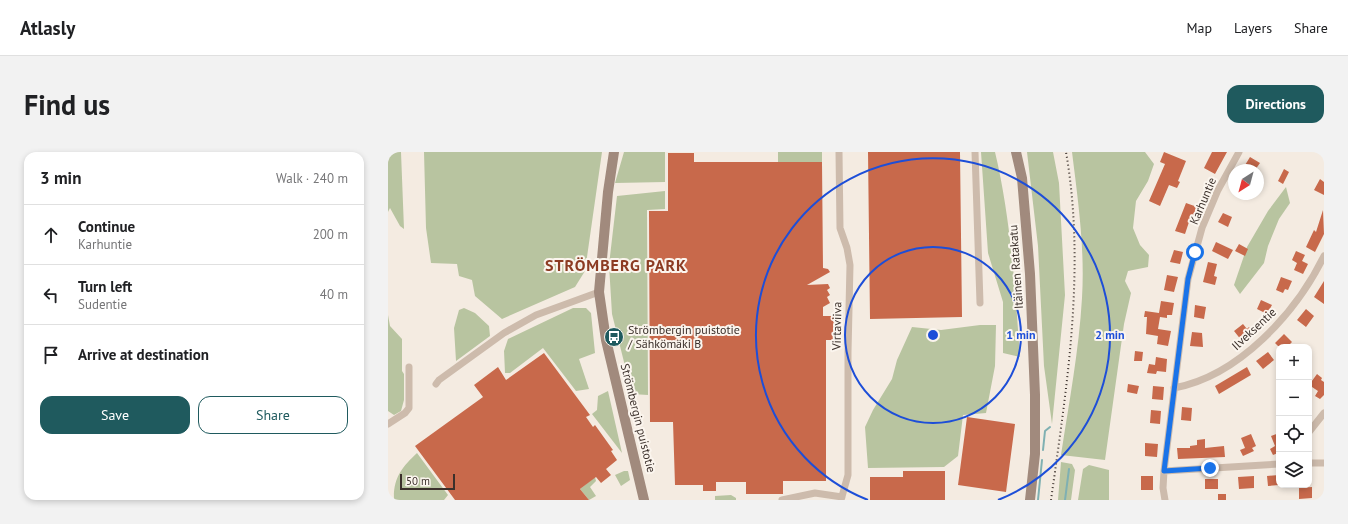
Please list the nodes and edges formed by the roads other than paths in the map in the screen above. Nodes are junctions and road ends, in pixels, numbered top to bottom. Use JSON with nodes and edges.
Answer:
{"nodes":[{"id":1,"x":614,"y":152,"type":"edge"},
{"id":2,"x":839,"y":152,"type":"edge"},
{"id":3,"x":974,"y":152,"type":"edge"},
{"id":4,"x":1016,"y":152,"type":"edge"},
{"id":5,"x":1239,"y":152,"type":"edge"},
{"id":6,"x":1324,"y":256,"type":"edge"},
{"id":7,"x":598,"y":292,"type":"junction"},
{"id":8,"x":980,"y":303,"type":"dead end"},
{"id":9,"x":409,"y":367,"type":"dead end"},
{"id":10,"x":436,"y":384,"type":"dead end"},
{"id":11,"x":1174,"y":388,"type":"junction"},
{"id":12,"x":1324,"y":413,"type":"edge"},
{"id":13,"x":388,"y":424,"type":"edge"},
{"id":14,"x":1312,"y":428,"type":"edge"},
{"id":15,"x":1312,"y":462,"type":"edge"},
{"id":16,"x":1324,"y":463,"type":"edge"},
{"id":17,"x":1276,"y":464,"type":"edge"},
{"id":18,"x":1164,"y":471,"type":"junction"},
{"id":19,"x":841,"y":498,"type":"edge"},
{"id":20,"x":644,"y":500,"type":"edge"},
{"id":21,"x":782,"y":500,"type":"edge"},
{"id":22,"x":1030,"y":500,"type":"edge"},
{"id":23,"x":1165,"y":500,"type":"edge"}],
"edges":[{"from":1,"to":7,"type":"street","name":"Strömbergin puistotie"},
{"from":2,"to":19,"type":"street","name":"Virtaviiva"},
{"from":3,"to":8,"type":"street"},
{"from":4,"to":22,"type":"street","name":"Itäinen Ratakatu"},
{"from":5,"to":11,"type":"street","name":"Karhuntie"},
{"from":6,"to":11,"type":"street","name":"Ilveksentie"},
{"from":7,"to":10,"type":"street"},
{"from":7,"to":20,"type":"street","name":"Strömbergin puistotie"},
{"from":9,"to":13,"type":"street"},
{"from":11,"to":18,"type":"street","name":"Karhuntie"},
{"from":12,"to":14,"type":"street"},
{"from":15,"to":16,"type":"street"},
{"from":17,"to":18,"type":"street"},
{"from":18,"to":23,"type":"street","name":"Karhuntie"},
{"from":19,"to":21,"type":"street"}]}
